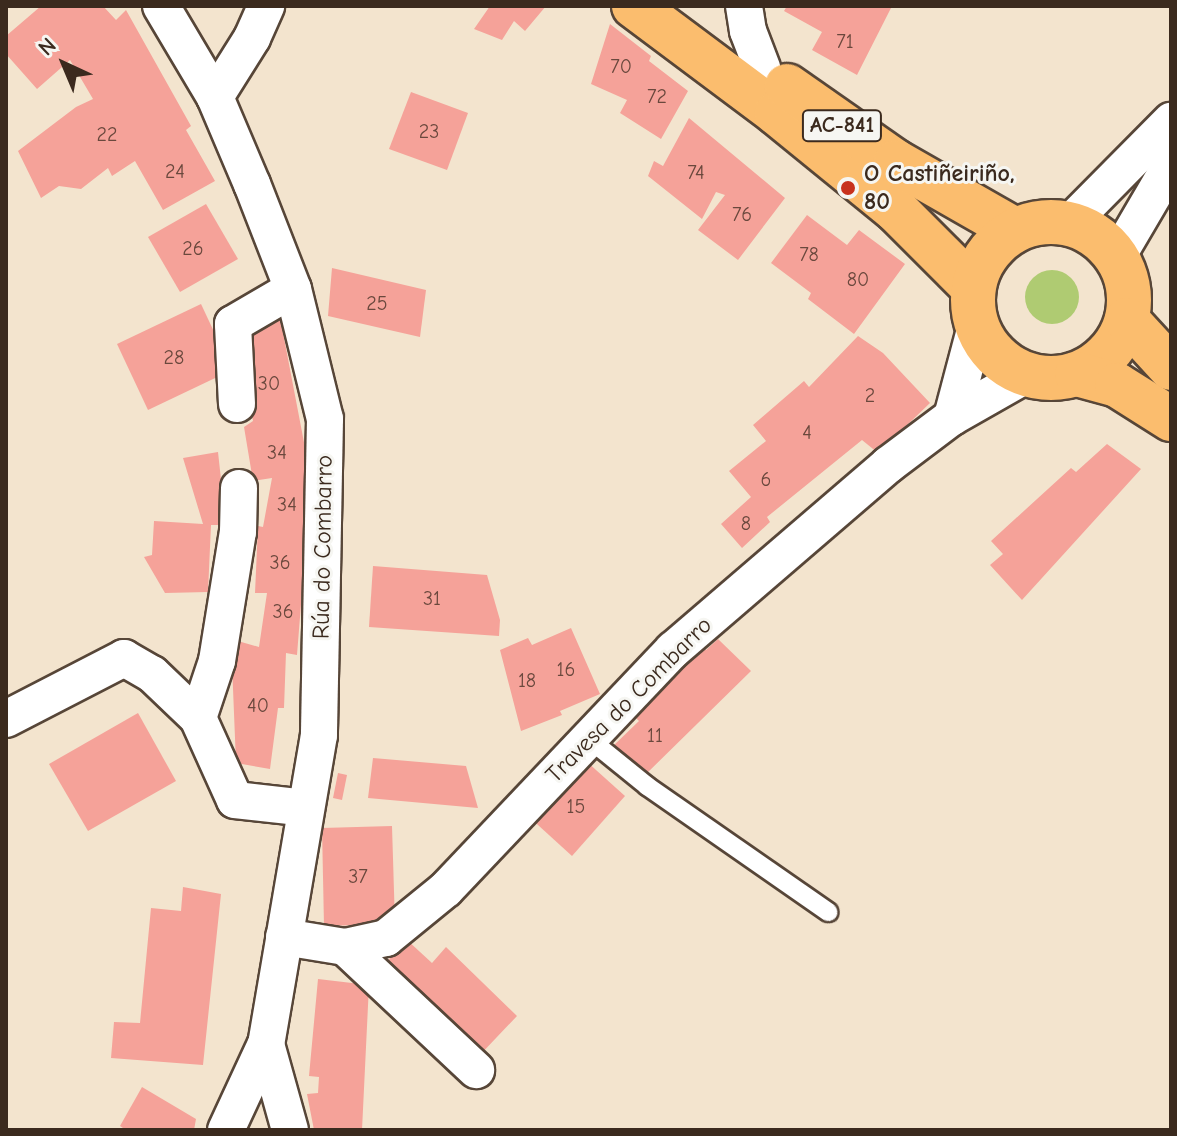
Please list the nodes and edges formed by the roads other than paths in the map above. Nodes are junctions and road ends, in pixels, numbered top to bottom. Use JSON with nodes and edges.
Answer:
{"nodes":[{"id":1,"x":161,"y":6,"type":"edge"},
{"id":2,"x":266,"y":6,"type":"edge"},
{"id":3,"x":634,"y":6,"type":"edge"},
{"id":4,"x":681,"y":6,"type":"edge"},
{"id":5,"x":744,"y":6,"type":"edge"},
{"id":6,"x":762,"y":68,"type":"junction"},
{"id":7,"x":215,"y":97,"type":"junction"},
{"id":8,"x":1171,"y":121,"type":"edge"},
{"id":9,"x":1171,"y":165,"type":"edge"},
{"id":10,"x":1070,"y":223,"type":"junction"},
{"id":11,"x":1015,"y":230,"type":"junction"},
{"id":12,"x":1117,"y":257,"type":"junction"},
{"id":13,"x":293,"y":289,"type":"junction"},
{"id":14,"x":975,"y":306,"type":"junction"},
{"id":15,"x":1127,"y":320,"type":"junction"},
{"id":16,"x":1171,"y":368,"type":"edge"},
{"id":17,"x":1077,"y":374,"type":"junction"},
{"id":18,"x":1026,"y":375,"type":"junction"},
{"id":19,"x":237,"y":404,"type":"dead end"},
{"id":20,"x":952,"y":417,"type":"junction"},
{"id":21,"x":1171,"y":419,"type":"edge"},
{"id":22,"x":239,"y":488,"type":"dead end"},
{"id":23,"x":198,"y":718,"type":"junction"},
{"id":24,"x":6,"y":719,"type":"edge"},
{"id":25,"x":589,"y":739,"type":"junction"},
{"id":26,"x":306,"y":808,"type":"junction"},
{"id":27,"x":828,"y":912,"type":"dead end"},
{"id":28,"x":284,"y":937,"type":"junction"},
{"id":29,"x":345,"y":947,"type":"junction"},
{"id":30,"x":266,"y":1044,"type":"junction"},
{"id":31,"x":476,"y":1070,"type":"dead end"},
{"id":32,"x":226,"y":1130,"type":"edge"},
{"id":33,"x":290,"y":1130,"type":"edge"}],
"edges":[{"from":1,"to":7,"type":"street","name":"Rúa do Combarro"},
{"from":2,"to":7,"type":"street"},
{"from":3,"to":14,"type":"main road","number":"AC-841"},
{"from":4,"to":6,"type":"main road","number":"AC-841"},
{"from":5,"to":6,"type":"street"},
{"from":6,"to":11,"type":"main road","number":"AC-841"},
{"from":7,"to":13,"type":"street","name":"Rúa do Combarro"},
{"from":8,"to":10,"type":"street"},
{"from":9,"to":12,"type":"street"},
{"from":10,"to":11,"type":"main road"},
{"from":10,"to":12,"type":"main road"},
{"from":11,"to":14,"type":"main road"},
{"from":12,"to":15,"type":"main road"},
{"from":13,"to":19,"type":"street"},
{"from":13,"to":26,"type":"street","name":"Rúa do Combarro"},
{"from":14,"to":18,"type":"main road","number":"AC-841"},
{"from":14,"to":20,"type":"street"},
{"from":15,"to":16,"type":"main road"},
{"from":15,"to":17,"type":"main road"},
{"from":17,"to":18,"type":"main road"},
{"from":17,"to":21,"type":"main road"},
{"from":18,"to":20,"type":"street","name":"Travesa do Combarro"},
{"from":20,"to":25,"type":"street","name":"Travesa do Combarro"},
{"from":22,"to":23,"type":"street"},
{"from":23,"to":24,"type":"street"},
{"from":23,"to":26,"type":"street"},
{"from":25,"to":27,"type":"lane"},
{"from":25,"to":29,"type":"street","name":"Travesa do Combarro"},
{"from":26,"to":28,"type":"street","name":"Rúa do Combarro"},
{"from":28,"to":29,"type":"street","name":"Travesa do Combarro"},
{"from":28,"to":30,"type":"street","name":"Rúa do Combarro"},
{"from":29,"to":31,"type":"street"},
{"from":30,"to":32,"type":"street"},
{"from":30,"to":33,"type":"street","name":"Rúa do Combarro"}]}
